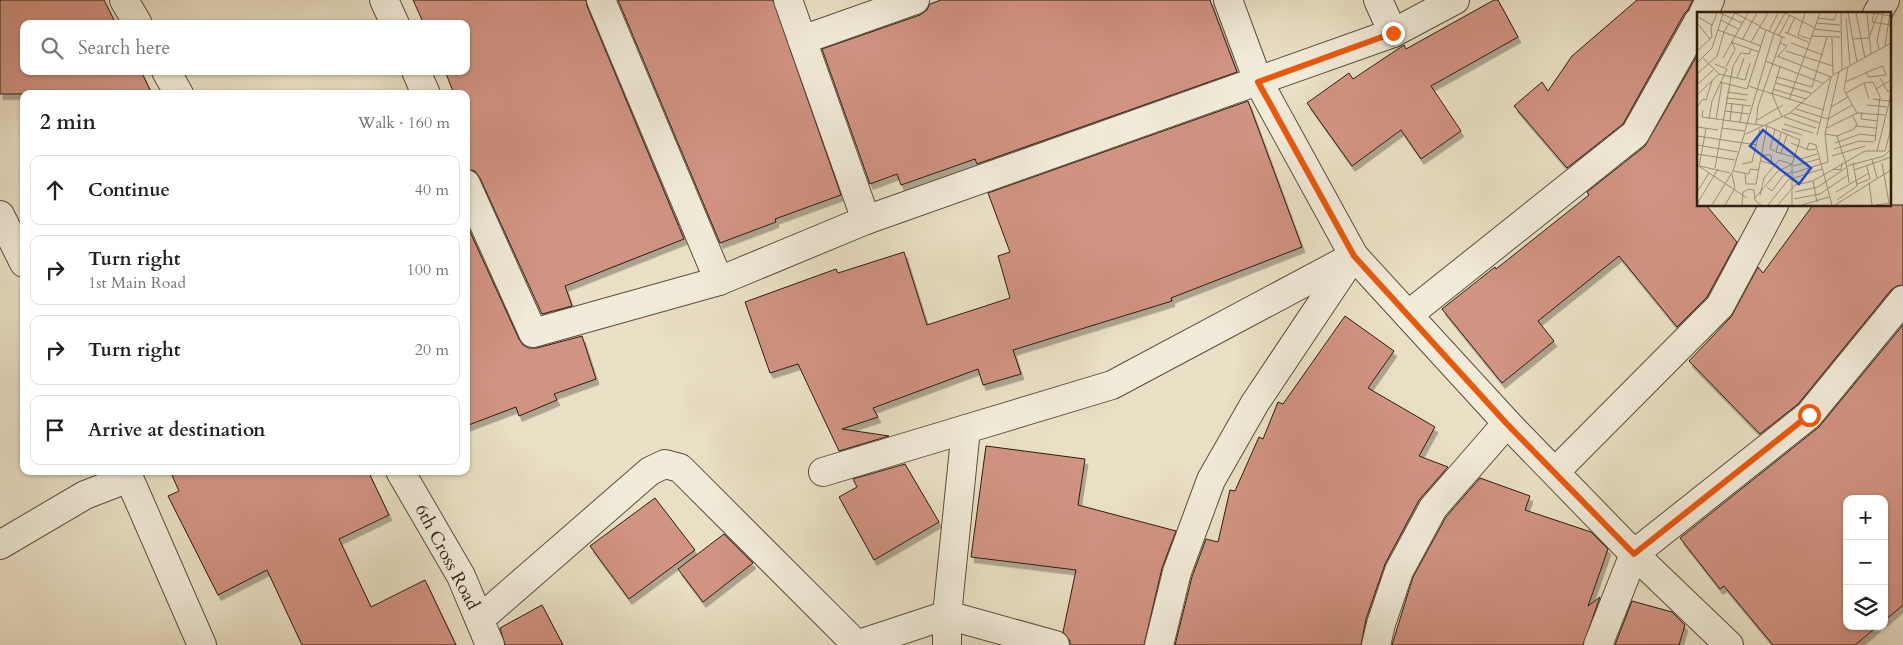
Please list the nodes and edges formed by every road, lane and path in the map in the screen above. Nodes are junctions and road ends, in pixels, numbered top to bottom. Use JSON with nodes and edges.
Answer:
{"nodes":[{"id":1,"x":124,"y":0,"type":"edge"},
{"id":2,"x":384,"y":0,"type":"edge"},
{"id":3,"x":601,"y":0,"type":"edge"},
{"id":4,"x":788,"y":0,"type":"edge"},
{"id":5,"x":915,"y":0,"type":"edge"},
{"id":6,"x":1228,"y":0,"type":"edge"},
{"id":7,"x":1378,"y":0,"type":"edge"},
{"id":8,"x":1455,"y":0,"type":"edge"},
{"id":9,"x":1710,"y":0,"type":"edge"},
{"id":10,"x":1885,"y":0,"type":"edge"},
{"id":11,"x":1704,"y":12,"type":"edge"},
{"id":12,"x":1879,"y":12,"type":"edge"},
{"id":13,"x":136,"y":20,"type":"edge"},
{"id":14,"x":393,"y":20,"type":"edge"},
{"id":15,"x":1697,"y":24,"type":"edge"},
{"id":16,"x":1393,"y":33,"type":"junction"},
{"id":17,"x":802,"y":40,"type":"junction"},
{"id":18,"x":168,"y":75,"type":"edge"},
{"id":19,"x":418,"y":75,"type":"edge"},
{"id":20,"x":1258,"y":82,"type":"junction"},
{"id":21,"x":177,"y":90,"type":"edge"},
{"id":22,"x":424,"y":90,"type":"edge"},
{"id":23,"x":470,"y":193,"type":"edge"},
{"id":24,"x":1773,"y":206,"type":"edge"},
{"id":25,"x":0,"y":215,"type":"edge"},
{"id":26,"x":866,"y":220,"type":"junction"},
{"id":27,"x":20,"y":255,"type":"edge"},
{"id":28,"x":1354,"y":256,"type":"junction"},
{"id":29,"x":719,"y":281,"type":"junction"},
{"id":30,"x":1903,"y":300,"type":"edge"},
{"id":31,"x":1408,"y":315,"type":"junction"},
{"id":32,"x":1506,"y":423,"type":"junction"},
{"id":33,"x":966,"y":429,"type":"junction"},
{"id":34,"x":823,"y":472,"type":"dead end"},
{"id":35,"x":1555,"y":472,"type":"junction"},
{"id":36,"x":126,"y":475,"type":"edge"},
{"id":37,"x":128,"y":475,"type":"edge"},
{"id":38,"x":402,"y":475,"type":"edge"},
{"id":39,"x":0,"y":545,"type":"edge"},
{"id":40,"x":1634,"y":554,"type":"junction"},
{"id":41,"x":947,"y":615,"type":"junction"},
{"id":42,"x":480,"y":619,"type":"junction"},
{"id":43,"x":202,"y":645,"type":"edge"},
{"id":44,"x":490,"y":645,"type":"edge"},
{"id":45,"x":857,"y":645,"type":"edge"},
{"id":46,"x":947,"y":645,"type":"edge"},
{"id":47,"x":1055,"y":645,"type":"edge"},
{"id":48,"x":1159,"y":645,"type":"edge"},
{"id":49,"x":1376,"y":645,"type":"edge"},
{"id":50,"x":1598,"y":645,"type":"edge"},
{"id":51,"x":1729,"y":645,"type":"edge"}],
"edges":[{"from":1,"to":13,"type":"street"},
{"from":2,"to":14,"type":"street"},
{"from":3,"to":29,"type":"street"},
{"from":4,"to":17,"type":"street"},
{"from":5,"to":17,"type":"street"},
{"from":6,"to":20,"type":"street"},
{"from":7,"to":16,"type":"street"},
{"from":8,"to":16,"type":"street"},
{"from":9,"to":11,"type":"street"},
{"from":10,"to":12,"type":"street"},
{"from":15,"to":31,"type":"street"},
{"from":16,"to":20,"type":"street"},
{"from":17,"to":26,"type":"street"},
{"from":18,"to":21,"type":"street"},
{"from":19,"to":22,"type":"street"},
{"from":20,"to":26,"type":"street"},
{"from":20,"to":28,"type":"street"},
{"from":23,"to":29,"type":"street"},
{"from":24,"to":35,"type":"street"},
{"from":25,"to":27,"type":"street"},
{"from":26,"to":29,"type":"street"},
{"from":28,"to":31,"type":"street"},
{"from":28,"to":33,"type":"street"},
{"from":28,"to":48,"type":"street"},
{"from":30,"to":40,"type":"street"},
{"from":31,"to":32,"type":"street"},
{"from":32,"to":35,"type":"street"},
{"from":32,"to":49,"type":"street"},
{"from":33,"to":34,"type":"street"},
{"from":33,"to":41,"type":"street"},
{"from":35,"to":40,"type":"street"},
{"from":36,"to":39,"type":"street"},
{"from":37,"to":43,"type":"street"},
{"from":38,"to":42,"type":"street","name":"6th Cross Road"},
{"from":40,"to":50,"type":"street"},
{"from":40,"to":51,"type":"street"},
{"from":41,"to":45,"type":"street"},
{"from":41,"to":46,"type":"street"},
{"from":41,"to":47,"type":"street"},
{"from":42,"to":44,"type":"street","name":"6th Cross Road"},
{"from":42,"to":45,"type":"street"}]}
